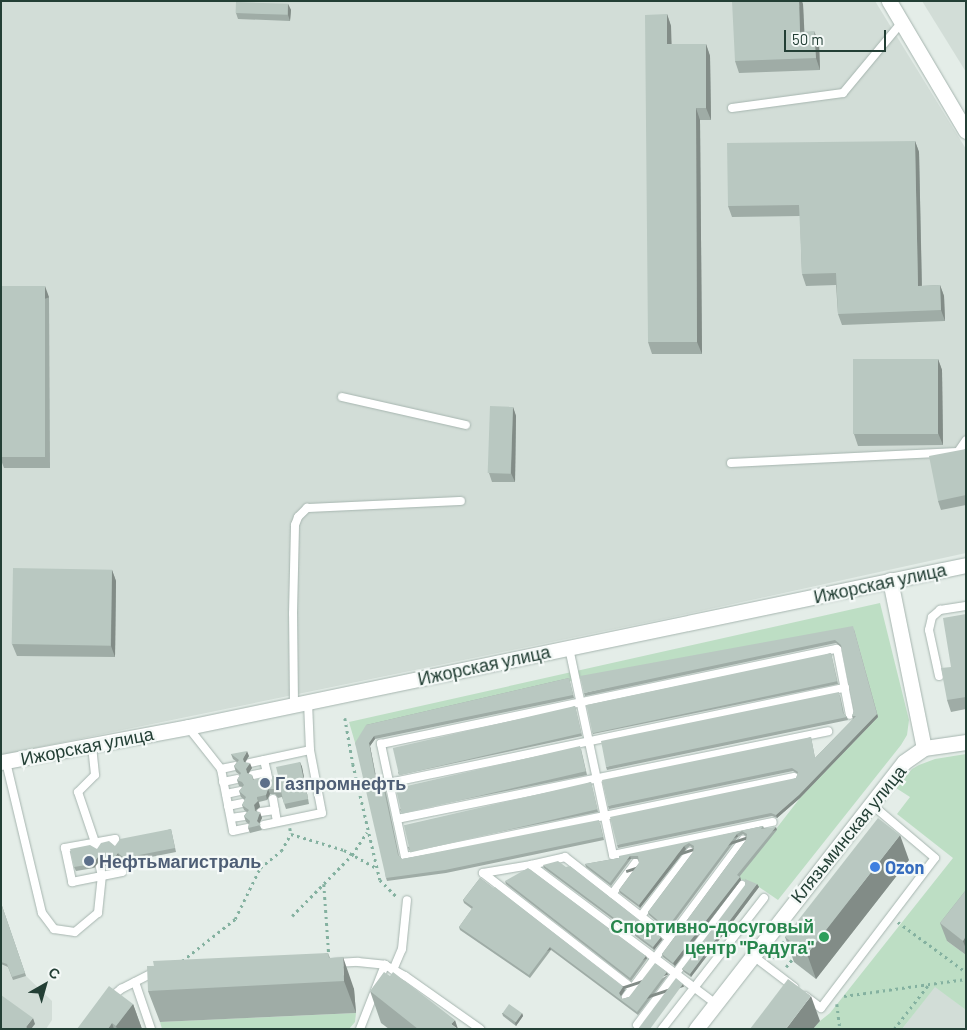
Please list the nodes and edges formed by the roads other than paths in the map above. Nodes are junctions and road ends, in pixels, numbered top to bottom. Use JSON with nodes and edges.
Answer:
{"nodes":[{"id":1,"x":889,"y":1,"type":"edge"},
{"id":2,"x":902,"y":22,"type":"junction"},
{"id":3,"x":732,"y":108,"type":"dead end"},
{"id":4,"x":966,"y":131,"type":"edge"},
{"id":5,"x":342,"y":397,"type":"dead end"},
{"id":6,"x":466,"y":425,"type":"dead end"},
{"id":7,"x":966,"y":440,"type":"edge"},
{"id":8,"x":731,"y":464,"type":"dead end"},
{"id":9,"x":461,"y":501,"type":"dead end"},
{"id":10,"x":966,"y":564,"type":"edge"},
{"id":11,"x":890,"y":580,"type":"junction"},
{"id":12,"x":966,"y":606,"type":"edge"},
{"id":13,"x":569,"y":648,"type":"junction"},
{"id":14,"x":939,"y":676,"type":"edge"},
{"id":15,"x":845,"y":688,"type":"junction"},
{"id":16,"x":581,"y":702,"type":"junction"},
{"id":17,"x":301,"y":703,"type":"junction"},
{"id":18,"x":850,"y":715,"type":"edge"},
{"id":19,"x":188,"y":727,"type":"junction"},
{"id":20,"x":828,"y":731,"type":"dead end"},
{"id":21,"x":589,"y":741,"type":"junction"},
{"id":22,"x":966,"y":742,"type":"edge"},
{"id":23,"x":92,"y":746,"type":"junction"},
{"id":24,"x":924,"y":748,"type":"junction"},
{"id":25,"x":310,"y":750,"type":"junction"},
{"id":26,"x":264,"y":760,"type":"junction"},
{"id":27,"x":4,"y":762,"type":"edge"},
{"id":28,"x":250,"y":763,"type":"edge"},
{"id":29,"x":235,"y":766,"type":"edge"},
{"id":30,"x":221,"y":769,"type":"junction"},
{"id":31,"x":267,"y":772,"type":"junction"},
{"id":32,"x":253,"y":775,"type":"edge"},
{"id":33,"x":794,"y":777,"type":"edge"},
{"id":34,"x":597,"y":778,"type":"junction"},
{"id":35,"x":237,"y":779,"type":"edge"},
{"id":36,"x":223,"y":782,"type":"junction"},
{"id":37,"x":269,"y":782,"type":"edge"},
{"id":38,"x":389,"y":783,"type":"junction"},
{"id":39,"x":240,"y":791,"type":"edge"},
{"id":40,"x":226,"y":794,"type":"junction"},
{"id":41,"x":272,"y":799,"type":"dead end"},
{"id":42,"x":242,"y":803,"type":"edge"},
{"id":43,"x":870,"y":803,"type":"junction"},
{"id":44,"x":228,"y":806,"type":"junction"},
{"id":45,"x":275,"y":810,"type":"junction"},
{"id":46,"x":261,"y":812,"type":"edge"},
{"id":47,"x":245,"y":816,"type":"edge"},
{"id":48,"x":604,"y":816,"type":"junction"},
{"id":49,"x":231,"y":818,"type":"junction"},
{"id":50,"x":396,"y":819,"type":"junction"},
{"id":51,"x":277,"y":822,"type":"junction"},
{"id":52,"x":773,"y":822,"type":"dead end"},
{"id":53,"x":264,"y":825,"type":"dead end"},
{"id":54,"x":247,"y":828,"type":"edge"},
{"id":55,"x":743,"y":840,"type":"edge"},
{"id":56,"x":116,"y":844,"type":"edge"},
{"id":57,"x":96,"y":845,"type":"junction"},
{"id":58,"x":690,"y":852,"type":"edge"},
{"id":59,"x":120,"y":863,"type":"dead end"},
{"id":60,"x":635,"y":863,"type":"dead end"},
{"id":61,"x":531,"y":865,"type":"junction"},
{"id":62,"x":100,"y":867,"type":"dead end"},
{"id":63,"x":84,"y":870,"type":"edge"},
{"id":64,"x":102,"y":876,"type":"junction"},
{"id":65,"x":86,"y":879,"type":"junction"},
{"id":66,"x":742,"y":886,"type":"edge"},
{"id":67,"x":612,"y":894,"type":"junction"},
{"id":68,"x":764,"y":898,"type":"dead end"},
{"id":69,"x":407,"y":900,"type":"road end"},
{"id":70,"x":641,"y":916,"type":"junction"},
{"id":71,"x":670,"y":939,"type":"junction"},
{"id":72,"x":752,"y":955,"type":"junction"},
{"id":73,"x":656,"y":957,"type":"junction"},
{"id":74,"x":330,"y":964,"type":"edge"},
{"id":75,"x":385,"y":965,"type":"junction"},
{"id":76,"x":171,"y":970,"type":"edge"},
{"id":77,"x":393,"y":970,"type":"junction"},
{"id":78,"x":675,"y":972,"type":"junction"},
{"id":79,"x":135,"y":982,"type":"junction"},
{"id":80,"x":792,"y":986,"type":"junction"},
{"id":81,"x":694,"y":987,"type":"junction"},
{"id":82,"x":633,"y":989,"type":"junction"},
{"id":83,"x":787,"y":993,"type":"edge"},
{"id":84,"x":626,"y":997,"type":"edge"},
{"id":85,"x":715,"y":1003,"type":"junction"},
{"id":86,"x":99,"y":1007,"type":"edge"},
{"id":87,"x":637,"y":1025,"type":"dead end"},
{"id":88,"x":150,"y":1029,"type":"edge"},
{"id":89,"x":360,"y":1029,"type":"edge"},
{"id":90,"x":480,"y":1029,"type":"edge"},
{"id":91,"x":662,"y":1029,"type":"edge"},
{"id":92,"x":696,"y":1029,"type":"edge"}],
"edges":[{"from":1,"to":2,"type":"street"},
{"from":2,"to":3,"type":"lane"},
{"from":2,"to":4,"type":"street"},
{"from":5,"to":6,"type":"lane"},
{"from":7,"to":8,"type":"lane"},
{"from":9,"to":17,"type":"lane"},
{"from":10,"to":11,"type":"street","name":"Ижорская улица"},
{"from":11,"to":13,"type":"street","name":"Ижорская улица"},
{"from":11,"to":24,"type":"street"},
{"from":12,"to":14,"type":"lane"},
{"from":13,"to":16,"type":"lane"},
{"from":13,"to":17,"type":"street","name":"Ижорская улица"},
{"from":15,"to":16,"type":"lane"},
{"from":15,"to":18,"type":"lane"},
{"from":15,"to":21,"type":"lane"},
{"from":16,"to":21,"type":"lane"},
{"from":16,"to":38,"type":"lane"},
{"from":17,"to":19,"type":"street","name":"Ижорская улица"},
{"from":17,"to":25,"type":"lane"},
{"from":19,"to":23,"type":"street","name":"Ижорская улица"},
{"from":19,"to":30,"type":"lane"},
{"from":20,"to":34,"type":"lane"},
{"from":21,"to":34,"type":"lane"},
{"from":21,"to":38,"type":"lane"},
{"from":22,"to":24,"type":"street","name":"Клязьминская улица"},
{"from":23,"to":27,"type":"street","name":"Ижорская улица"},
{"from":23,"to":57,"type":"lane"},
{"from":24,"to":43,"type":"street","name":"Клязьминская улица"},
{"from":25,"to":26,"type":"lane"},
{"from":25,"to":51,"type":"lane"},
{"from":26,"to":28,"type":"lane"},
{"from":26,"to":31,"type":"lane"},
{"from":27,"to":64,"type":"lane"},
{"from":29,"to":30,"type":"lane"},
{"from":30,"to":36,"type":"lane"},
{"from":31,"to":32,"type":"lane"},
{"from":31,"to":37,"type":"lane"},
{"from":33,"to":48,"type":"lane"},
{"from":34,"to":48,"type":"lane"},
{"from":34,"to":50,"type":"lane"},
{"from":35,"to":36,"type":"lane"},
{"from":36,"to":40,"type":"lane"},
{"from":38,"to":50,"type":"lane"},
{"from":39,"to":40,"type":"lane"},
{"from":40,"to":44,"type":"lane"},
{"from":41,"to":45,"type":"lane"},
{"from":42,"to":44,"type":"lane"},
{"from":43,"to":72,"type":"street","name":"Клязьминская улица"},
{"from":43,"to":80,"type":"lane"},
{"from":44,"to":49,"type":"lane"},
{"from":45,"to":46,"type":"lane"},
{"from":45,"to":51,"type":"lane"},
{"from":47,"to":49,"type":"lane"},
{"from":48,"to":50,"type":"lane"},
{"from":48,"to":52,"type":"lane"},
{"from":49,"to":54,"type":"lane"},
{"from":51,"to":53,"type":"lane"},
{"from":55,"to":71,"type":"lane"},
{"from":56,"to":57,"type":"lane"},
{"from":57,"to":65,"type":"lane"},
{"from":58,"to":70,"type":"lane"},
{"from":59,"to":64,"type":"lane"},
{"from":60,"to":67,"type":"lane"},
{"from":61,"to":67,"type":"lane"},
{"from":61,"to":73,"type":"lane"},
{"from":61,"to":82,"type":"lane"},
{"from":62,"to":64,"type":"lane"},
{"from":63,"to":65,"type":"lane"},
{"from":64,"to":65,"type":"lane"},
{"from":66,"to":78,"type":"lane"},
{"from":67,"to":70,"type":"lane"},
{"from":68,"to":81,"type":"lane"},
{"from":69,"to":77,"type":"lane"},
{"from":70,"to":71,"type":"lane"},
{"from":71,"to":73,"type":"lane"},
{"from":72,"to":80,"type":"lane"},
{"from":72,"to":85,"type":"street","name":"Клязьминская улица"},
{"from":73,"to":78,"type":"lane"},
{"from":73,"to":82,"type":"lane"},
{"from":74,"to":75,"type":"lane"},
{"from":75,"to":77,"type":"lane"},
{"from":75,"to":89,"type":"lane"},
{"from":76,"to":79,"type":"lane"},
{"from":77,"to":90,"type":"lane"},
{"from":78,"to":81,"type":"lane"},
{"from":78,"to":87,"type":"lane"},
{"from":79,"to":86,"type":"lane"},
{"from":79,"to":88,"type":"lane"},
{"from":80,"to":83,"type":"lane"},
{"from":81,"to":85,"type":"lane"},
{"from":81,"to":91,"type":"lane"},
{"from":82,"to":84,"type":"lane"},
{"from":85,"to":92,"type":"street","name":"Клязьминская улица"}]}
